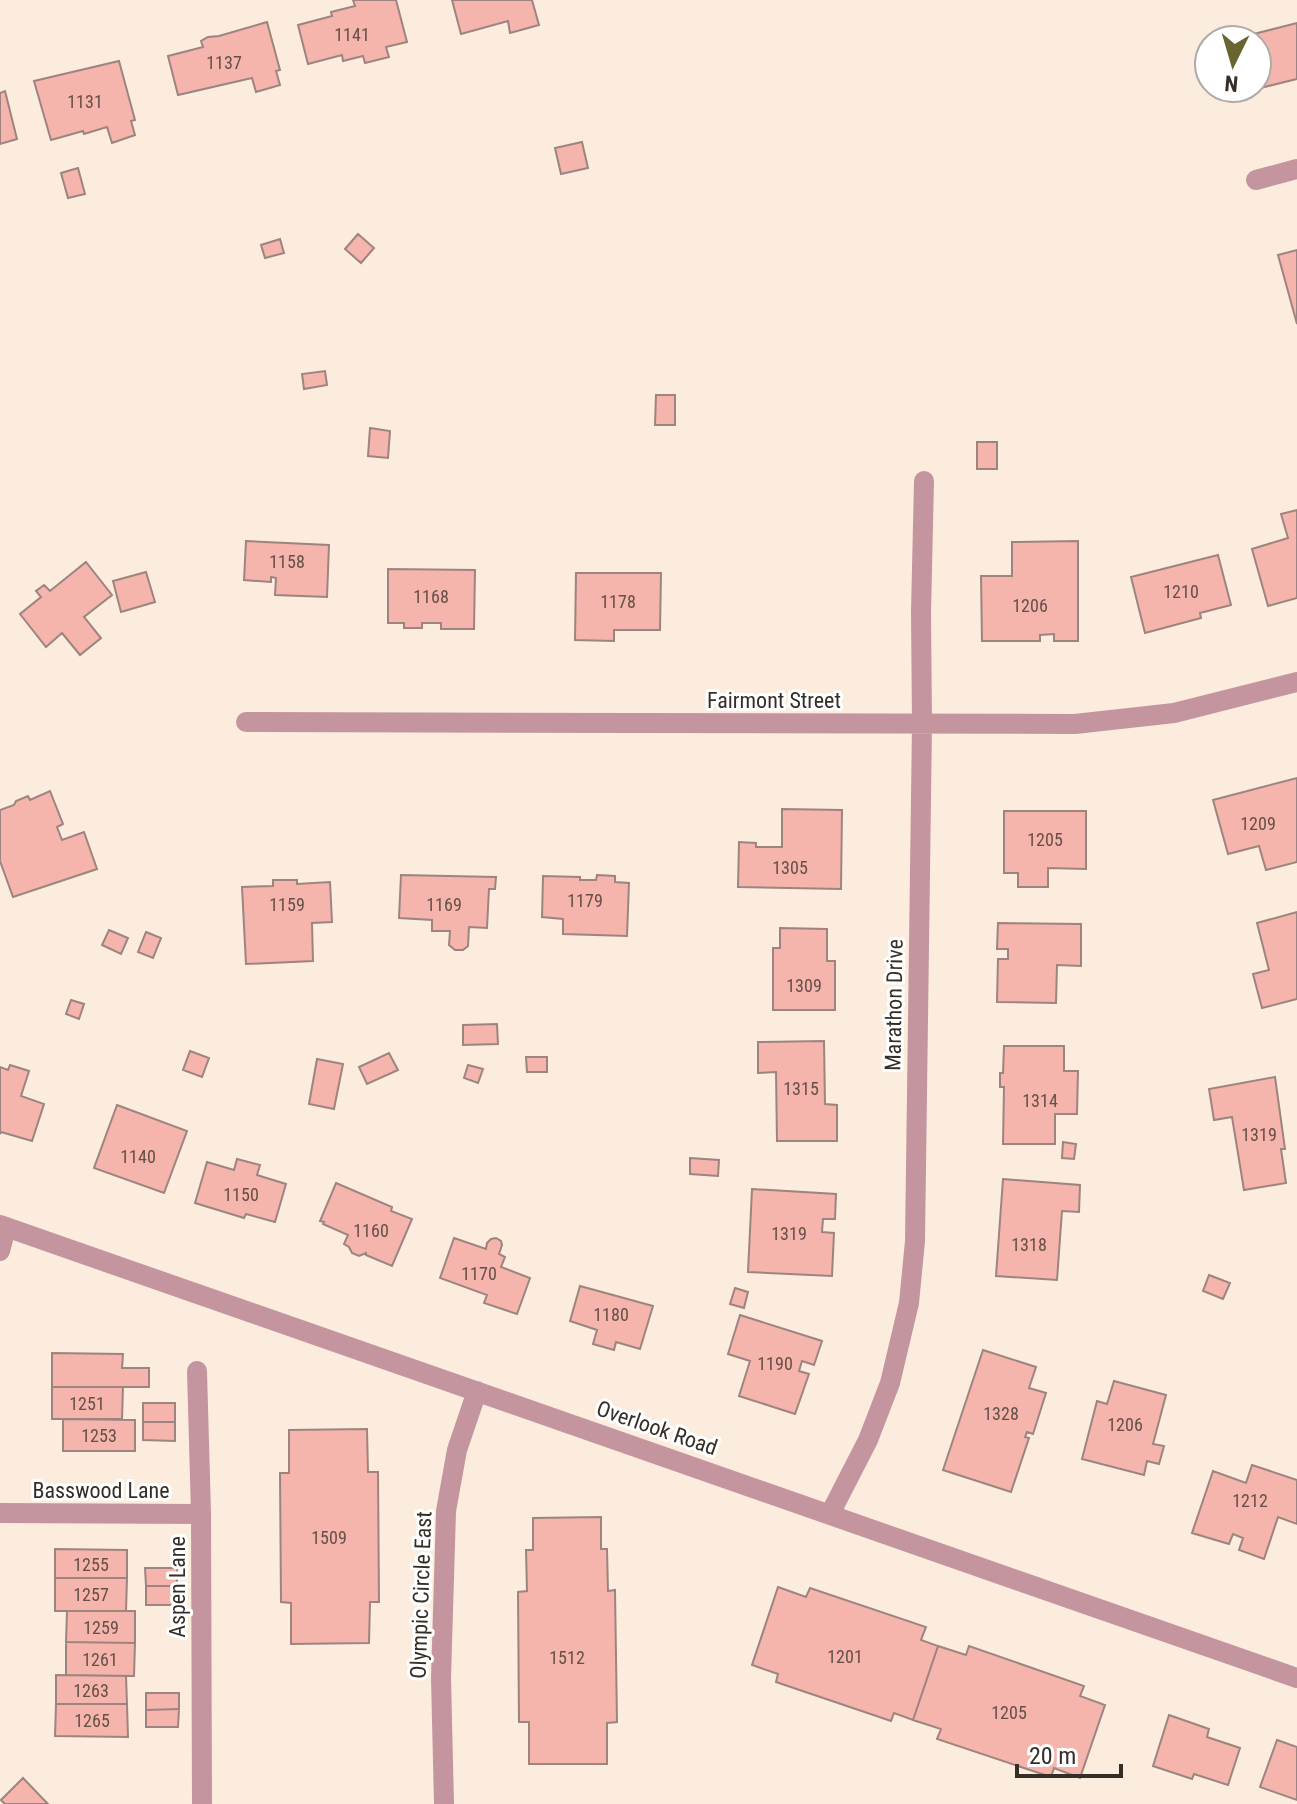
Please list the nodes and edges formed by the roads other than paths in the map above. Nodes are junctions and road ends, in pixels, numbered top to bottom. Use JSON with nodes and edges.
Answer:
{"nodes":[{"id":1,"x":1297,"y":169,"type":"edge"},
{"id":2,"x":1256,"y":180,"type":"dead end"},
{"id":3,"x":924,"y":481,"type":"dead end"},
{"id":4,"x":1297,"y":682,"type":"edge"},
{"id":5,"x":246,"y":722,"type":"dead end"},
{"id":6,"x":922,"y":724,"type":"junction"},
{"id":7,"x":3,"y":1226,"type":"edge"},
{"id":8,"x":0,"y":1251,"type":"edge"},
{"id":9,"x":197,"y":1371,"type":"dead end"},
{"id":10,"x":477,"y":1391,"type":"junction"},
{"id":11,"x":0,"y":1513,"type":"edge"},
{"id":12,"x":201,"y":1514,"type":"junction"},
{"id":13,"x":830,"y":1514,"type":"junction"},
{"id":14,"x":1297,"y":1678,"type":"edge"},
{"id":15,"x":202,"y":1804,"type":"edge"},
{"id":16,"x":444,"y":1804,"type":"edge"}],
"edges":[{"from":1,"to":2,"type":"street"},
{"from":3,"to":6,"type":"street","name":"Marathon Drive"},
{"from":4,"to":6,"type":"street","name":"Fairmont Street"},
{"from":5,"to":6,"type":"street","name":"Fairmont Street"},
{"from":6,"to":13,"type":"street","name":"Marathon Drive"},
{"from":7,"to":8,"type":"street"},
{"from":7,"to":10,"type":"street","name":"Overlook Road"},
{"from":9,"to":12,"type":"street","name":"Aspen Lane"},
{"from":10,"to":13,"type":"street","name":"Overlook Road"},
{"from":10,"to":16,"type":"street","name":"Olympic Circle East"},
{"from":11,"to":12,"type":"street","name":"Basswood Lane"},
{"from":12,"to":15,"type":"street","name":"Aspen Lane"},
{"from":13,"to":14,"type":"street","name":"Overlook Road"}]}
